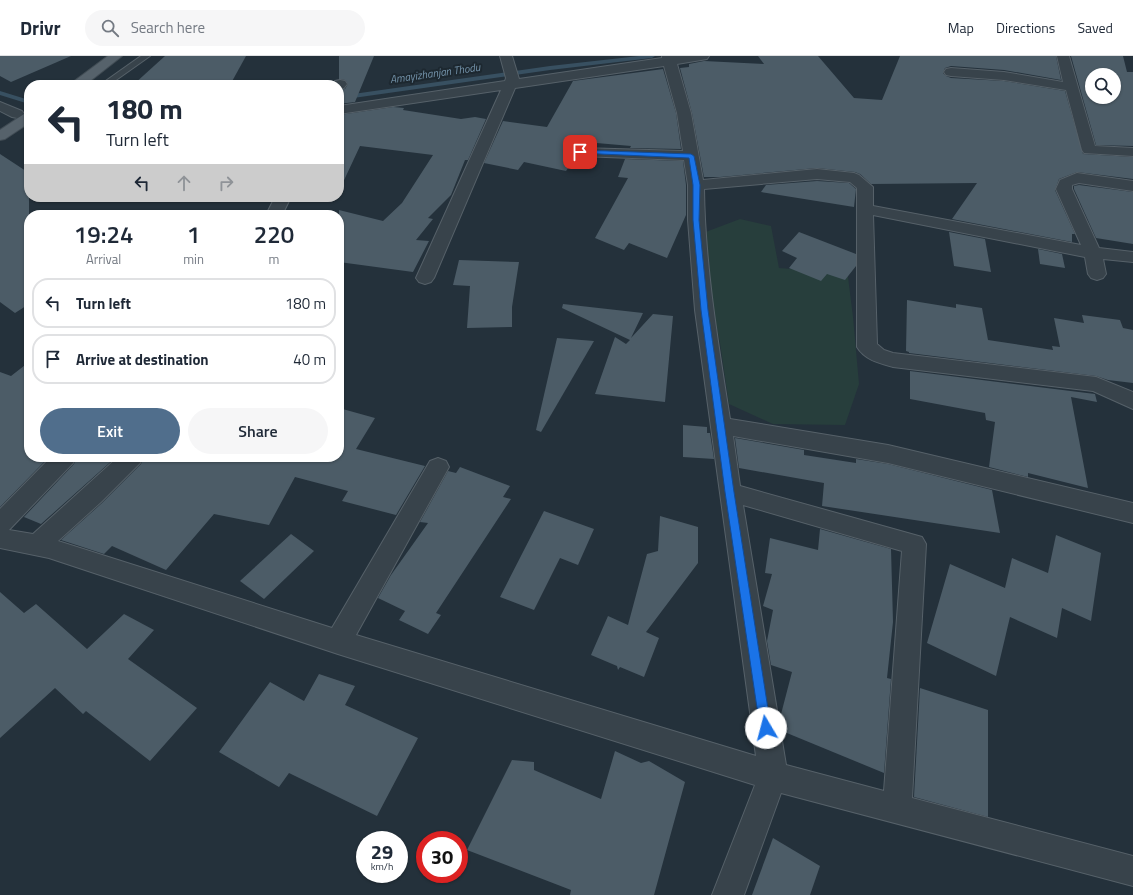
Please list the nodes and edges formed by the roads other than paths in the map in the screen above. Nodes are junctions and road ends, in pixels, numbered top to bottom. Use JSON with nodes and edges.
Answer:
{"nodes":[{"id":1,"x":99,"y":56,"type":"edge"},
{"id":2,"x":116,"y":56,"type":"edge"},
{"id":3,"x":146,"y":56,"type":"edge"},
{"id":4,"x":704,"y":56,"type":"edge"},
{"id":5,"x":1063,"y":56,"type":"edge"},
{"id":6,"x":669,"y":58,"type":"edge"},
{"id":7,"x":507,"y":60,"type":"edge"},
{"id":8,"x":951,"y":72,"type":"dead end"},
{"id":9,"x":68,"y":80,"type":"edge"},
{"id":10,"x":83,"y":80,"type":"edge"},
{"id":11,"x":111,"y":80,"type":"edge"},
{"id":12,"x":512,"y":81,"type":"junction"},
{"id":13,"x":1071,"y":87,"type":"junction"},
{"id":14,"x":0,"y":106,"type":"edge"},
{"id":15,"x":344,"y":109,"type":"edge"},
{"id":16,"x":24,"y":112,"type":"edge"},
{"id":17,"x":24,"y":112,"type":"edge"},
{"id":18,"x":24,"y":113,"type":"edge"},
{"id":19,"x":0,"y":124,"type":"edge"},
{"id":20,"x":0,"y":136,"type":"edge"},
{"id":21,"x":580,"y":152,"type":"dead end"},
{"id":22,"x":1133,"y":152,"type":"edge"},
{"id":23,"x":691,"y":156,"type":"junction"},
{"id":24,"x":696,"y":185,"type":"junction"},
{"id":25,"x":1133,"y":186,"type":"edge"},
{"id":26,"x":865,"y":209,"type":"junction"},
{"id":27,"x":1093,"y":253,"type":"junction"},
{"id":28,"x":1133,"y":257,"type":"edge"},
{"id":29,"x":1097,"y":274,"type":"dead end"},
{"id":30,"x":425,"y":278,"type":"dead end"},
{"id":31,"x":1133,"y":401,"type":"edge"},
{"id":32,"x":721,"y":426,"type":"junction"},
{"id":33,"x":60,"y":462,"type":"edge"},
{"id":34,"x":127,"y":462,"type":"edge"},
{"id":35,"x":438,"y":467,"type":"dead end"},
{"id":36,"x":730,"y":492,"type":"junction"},
{"id":37,"x":1133,"y":513,"type":"edge"},
{"id":38,"x":0,"y":524,"type":"edge"},
{"id":39,"x":0,"y":538,"type":"edge"},
{"id":40,"x":37,"y":545,"type":"junction"},
{"id":41,"x":338,"y":642,"type":"junction"},
{"id":42,"x":773,"y":776,"type":"junction"},
{"id":43,"x":897,"y":808,"type":"junction"},
{"id":44,"x":1133,"y":870,"type":"edge"},
{"id":45,"x":728,"y":895,"type":"edge"}],
"edges":[{"from":1,"to":9,"type":"main road"},
{"from":2,"to":10,"type":"main road"},
{"from":3,"to":11,"type":"lane"},
{"from":4,"to":6,"type":"street"},
{"from":5,"to":13,"type":"street"},
{"from":6,"to":12,"type":"street"},
{"from":6,"to":23,"type":"street"},
{"from":7,"to":12,"type":"street"},
{"from":8,"to":13,"type":"street"},
{"from":12,"to":15,"type":"street"},
{"from":12,"to":30,"type":"street"},
{"from":13,"to":22,"type":"street"},
{"from":14,"to":16,"type":"street"},
{"from":17,"to":19,"type":"main road"},
{"from":18,"to":20,"type":"main road"},
{"from":21,"to":23,"type":"street"},
{"from":23,"to":24,"type":"street"},
{"from":24,"to":26,"type":"street"},
{"from":24,"to":32,"type":"street"},
{"from":25,"to":27,"type":"street"},
{"from":26,"to":27,"type":"street"},
{"from":26,"to":31,"type":"street"},
{"from":27,"to":28,"type":"street"},
{"from":27,"to":29,"type":"street"},
{"from":32,"to":36,"type":"street"},
{"from":32,"to":37,"type":"street"},
{"from":33,"to":38,"type":"street"},
{"from":34,"to":40,"type":"street"},
{"from":35,"to":41,"type":"street"},
{"from":36,"to":42,"type":"street"},
{"from":36,"to":43,"type":"street"},
{"from":39,"to":40,"type":"street"},
{"from":40,"to":41,"type":"street"},
{"from":41,"to":42,"type":"street"},
{"from":42,"to":43,"type":"street"},
{"from":42,"to":45,"type":"street"},
{"from":43,"to":44,"type":"street"}]}
